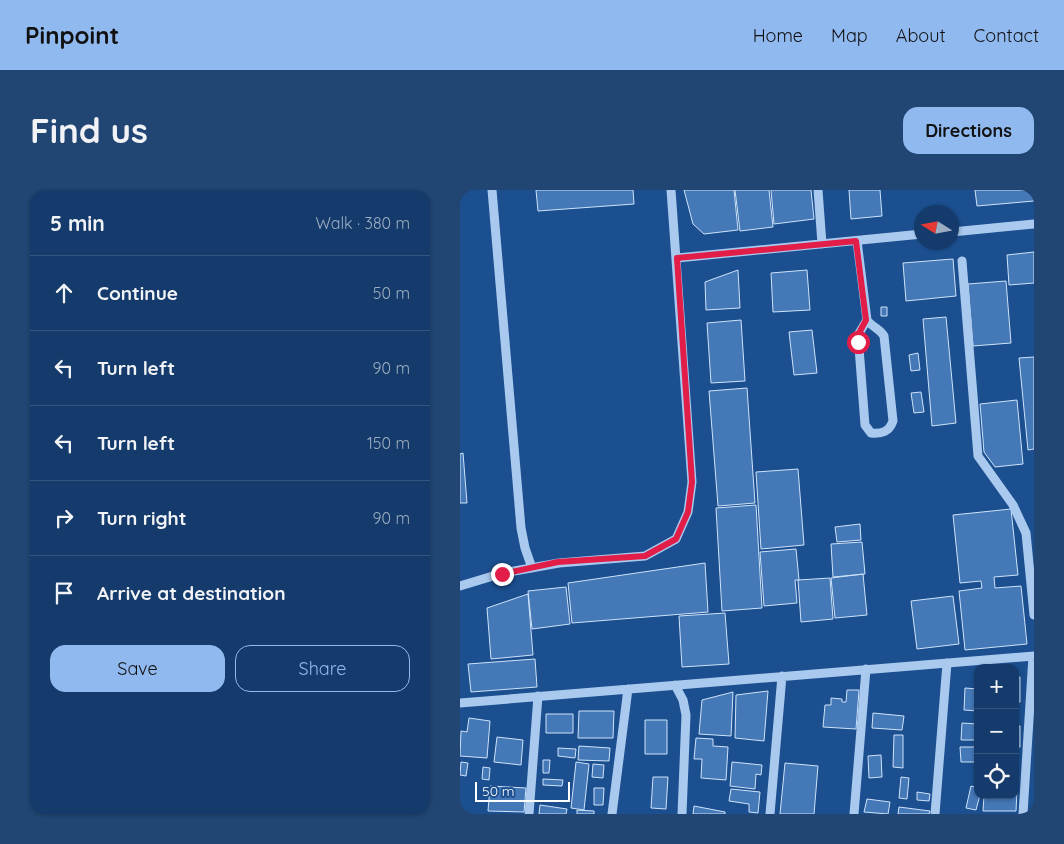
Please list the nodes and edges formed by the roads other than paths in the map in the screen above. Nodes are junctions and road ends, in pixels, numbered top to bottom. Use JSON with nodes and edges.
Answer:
{"nodes":[{"id":1,"x":492,"y":190,"type":"edge"},
{"id":2,"x":671,"y":190,"type":"edge"},
{"id":3,"x":818,"y":190,"type":"edge"},
{"id":4,"x":1034,"y":224,"type":"edge"},
{"id":5,"x":959,"y":231,"type":"edge"},
{"id":6,"x":914,"y":235,"type":"edge"},
{"id":7,"x":856,"y":241,"type":"junction"},
{"id":8,"x":822,"y":244,"type":"junction"},
{"id":9,"x":677,"y":258,"type":"junction"},
{"id":10,"x":962,"y":262,"type":"dead end"},
{"id":11,"x":866,"y":320,"type":"junction"},
{"id":12,"x":532,"y":568,"type":"junction"},
{"id":13,"x":460,"y":586,"type":"edge"},
{"id":14,"x":1034,"y":616,"type":"edge"},
{"id":15,"x":1034,"y":656,"type":"edge"},
{"id":16,"x":947,"y":663,"type":"junction"},
{"id":17,"x":866,"y":669,"type":"junction"},
{"id":18,"x":782,"y":676,"type":"junction"},
{"id":19,"x":675,"y":685,"type":"junction"},
{"id":20,"x":628,"y":689,"type":"junction"},
{"id":21,"x":538,"y":696,"type":"junction"},
{"id":22,"x":460,"y":702,"type":"edge"},
{"id":23,"x":529,"y":814,"type":"edge"},
{"id":24,"x":612,"y":814,"type":"edge"},
{"id":25,"x":682,"y":814,"type":"edge"},
{"id":26,"x":770,"y":814,"type":"edge"},
{"id":27,"x":854,"y":814,"type":"edge"},
{"id":28,"x":935,"y":814,"type":"edge"},
{"id":29,"x":1023,"y":814,"type":"edge"}],
"edges":[{"from":1,"to":12,"type":"street"},
{"from":2,"to":9,"type":"street"},
{"from":3,"to":8,"type":"street"},
{"from":4,"to":5,"type":"street"},
{"from":6,"to":7,"type":"street"},
{"from":7,"to":8,"type":"street"},
{"from":7,"to":11,"type":"street"},
{"from":8,"to":9,"type":"street"},
{"from":9,"to":12,"type":"street"},
{"from":10,"to":14,"type":"street"},
{"from":11,"to":11,"type":"street"},
{"from":12,"to":13,"type":"street"},
{"from":15,"to":16,"type":"street"},
{"from":15,"to":29,"type":"street"},
{"from":16,"to":17,"type":"street"},
{"from":16,"to":28,"type":"street"},
{"from":17,"to":18,"type":"street"},
{"from":17,"to":27,"type":"street"},
{"from":18,"to":19,"type":"street"},
{"from":18,"to":26,"type":"street"},
{"from":19,"to":20,"type":"street"},
{"from":19,"to":25,"type":"street"},
{"from":20,"to":21,"type":"street"},
{"from":20,"to":24,"type":"street"},
{"from":21,"to":22,"type":"street"},
{"from":21,"to":23,"type":"street"}]}
